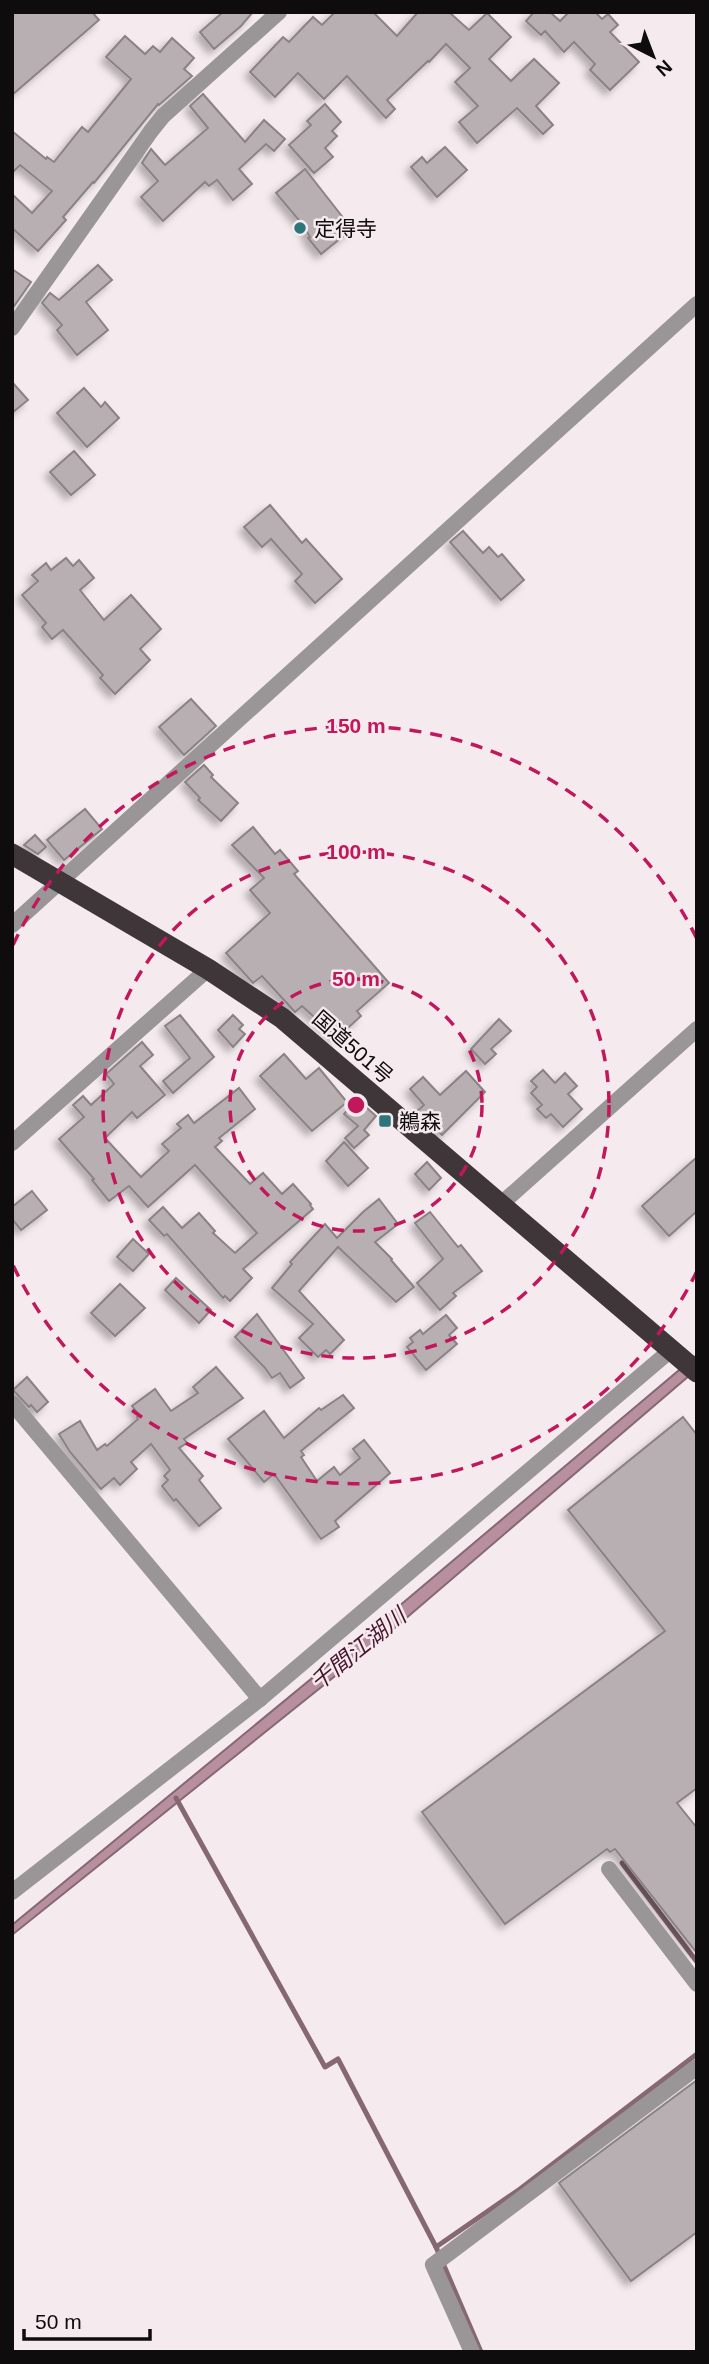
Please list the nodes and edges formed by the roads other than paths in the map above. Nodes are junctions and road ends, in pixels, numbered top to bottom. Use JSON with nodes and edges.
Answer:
{"nodes":[{"id":1,"x":279,"y":12,"type":"edge"},
{"id":2,"x":697,"y":304,"type":"edge"},
{"id":3,"x":12,"y":328,"type":"edge"},
{"id":4,"x":12,"y":854,"type":"edge"},
{"id":5,"x":61,"y":881,"type":"junction"},
{"id":6,"x":12,"y":925,"type":"edge"},
{"id":7,"x":208,"y":969,"type":"junction"},
{"id":8,"x":697,"y":1029,"type":"edge"},
{"id":9,"x":12,"y":1143,"type":"edge"},
{"id":10,"x":500,"y":1205,"type":"junction"},
{"id":11,"x":683,"y":1360,"type":"edge"},
{"id":12,"x":12,"y":1403,"type":"edge"},
{"id":13,"x":260,"y":1699,"type":"junction"},
{"id":14,"x":609,"y":1869,"type":"dead end"},
{"id":15,"x":12,"y":1892,"type":"edge"},
{"id":16,"x":697,"y":1984,"type":"edge"},
{"id":17,"x":697,"y":2067,"type":"edge"},
{"id":18,"x":472,"y":2352,"type":"edge"}],
"edges":[{"from":1,"to":3,"type":"street"},
{"from":2,"to":5,"type":"street"},
{"from":4,"to":5,"type":"highway","name":"国道501号"},
{"from":5,"to":6,"type":"street"},
{"from":5,"to":7,"type":"highway","name":"国道501号"},
{"from":7,"to":9,"type":"street"},
{"from":7,"to":10,"type":"highway","name":"国道501号"},
{"from":8,"to":10,"type":"street"},
{"from":10,"to":11,"type":"highway","name":"国道501号"},
{"from":11,"to":13,"type":"street"},
{"from":12,"to":13,"type":"street"},
{"from":13,"to":15,"type":"street"},
{"from":14,"to":16,"type":"street"},
{"from":17,"to":18,"type":"street"}]}
